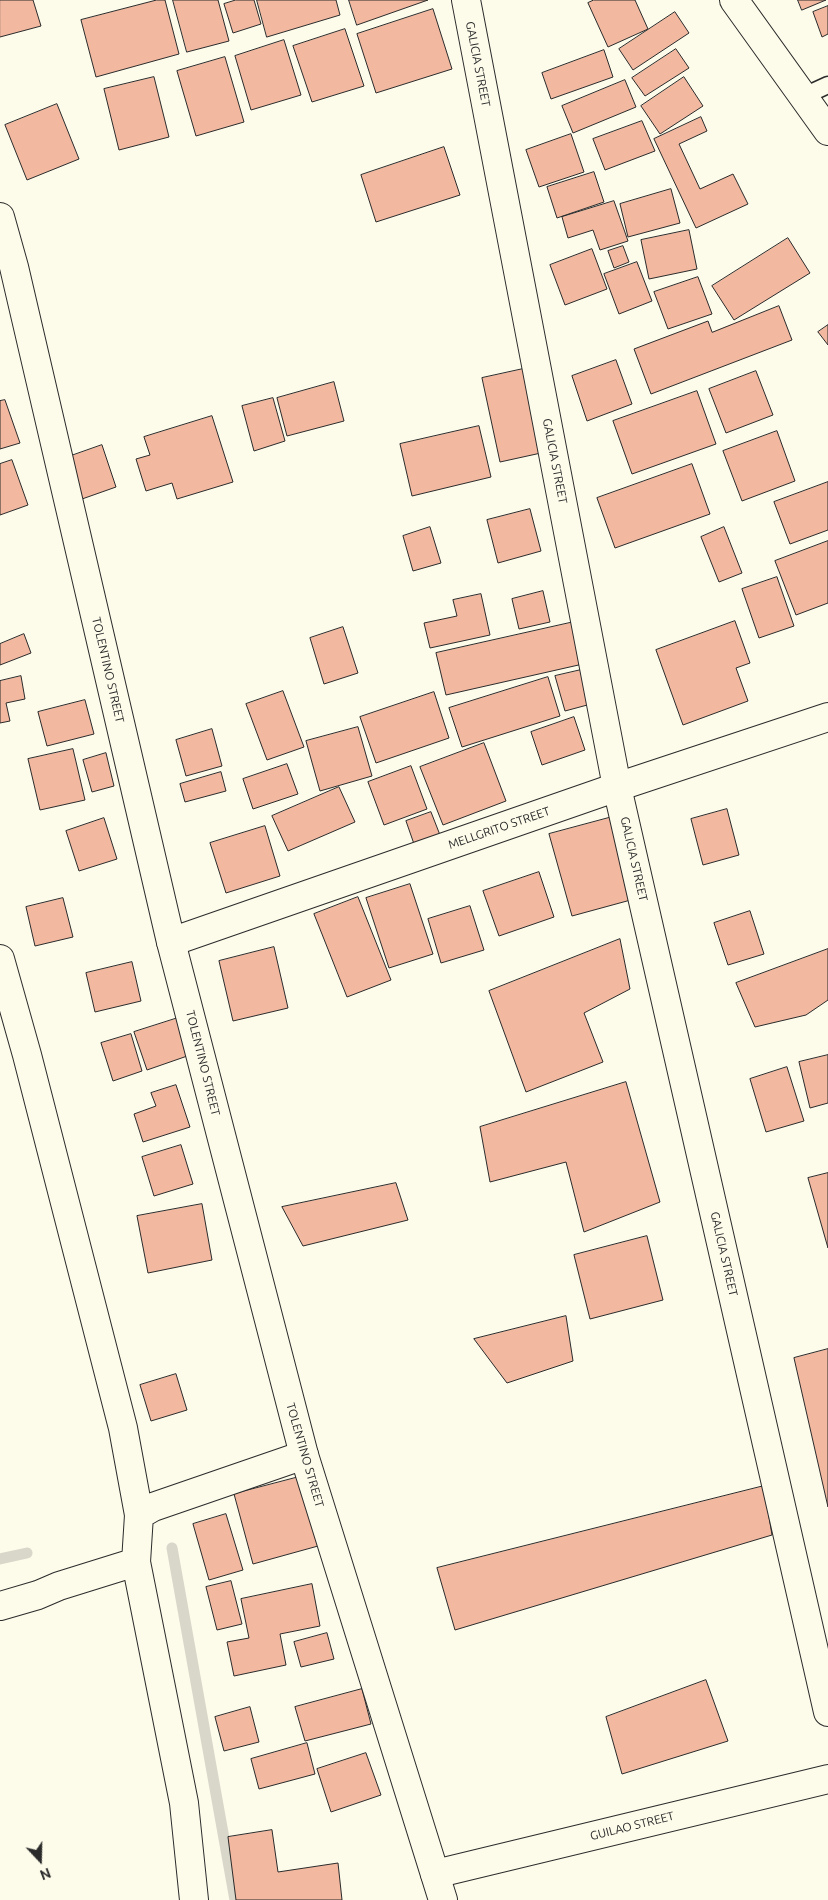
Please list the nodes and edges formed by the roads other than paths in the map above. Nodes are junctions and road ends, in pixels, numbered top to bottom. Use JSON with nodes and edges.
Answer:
{"nodes":[{"id":1,"x":466,"y":0,"type":"edge"},
{"id":2,"x":734,"y":0,"type":"edge"},
{"id":3,"x":816,"y":91,"type":"edge"},
{"id":4,"x":828,"y":131,"type":"edge"},
{"id":5,"x":0,"y":217,"type":"edge"},
{"id":6,"x":828,"y":717,"type":"edge"},
{"id":7,"x":617,"y":786,"type":"junction"},
{"id":8,"x":171,"y":942,"type":"junction"},
{"id":9,"x":0,"y":959,"type":"edge"},
{"id":10,"x":304,"y":1455,"type":"junction"},
{"id":11,"x":139,"y":1514,"type":"junction"},
{"id":12,"x":136,"y":1562,"type":"junction"},
{"id":13,"x":0,"y":1606,"type":"edge"},
{"id":14,"x":828,"y":1712,"type":"edge"},
{"id":15,"x":828,"y":1779,"type":"edge"},
{"id":16,"x":435,"y":1874,"type":"junction"},
{"id":17,"x":194,"y":1900,"type":"edge"},
{"id":18,"x":443,"y":1900,"type":"edge"}],
"edges":[{"from":1,"to":7,"type":"main road","name":"GALICIA STREET"},
{"from":2,"to":3,"type":"main road"},
{"from":3,"to":4,"type":"main road"},
{"from":5,"to":8,"type":"main road","name":"TOLENTINO STREET"},
{"from":6,"to":7,"type":"main road","name":"MELLGRITO STREET"},
{"from":7,"to":8,"type":"main road","name":"MELLGRITO STREET"},
{"from":7,"to":14,"type":"main road","name":"GALICIA STREET"},
{"from":8,"to":10,"type":"main road","name":"TOLENTINO STREET"},
{"from":9,"to":11,"type":"main road"},
{"from":10,"to":11,"type":"main road"},
{"from":10,"to":16,"type":"main road","name":"TOLENTINO STREET"},
{"from":11,"to":12,"type":"main road"},
{"from":12,"to":13,"type":"main road"},
{"from":12,"to":17,"type":"main road"},
{"from":15,"to":16,"type":"main road","name":"GUILAO STREET"},
{"from":16,"to":18,"type":"main road","name":"TOLENTINO STREET"}]}
